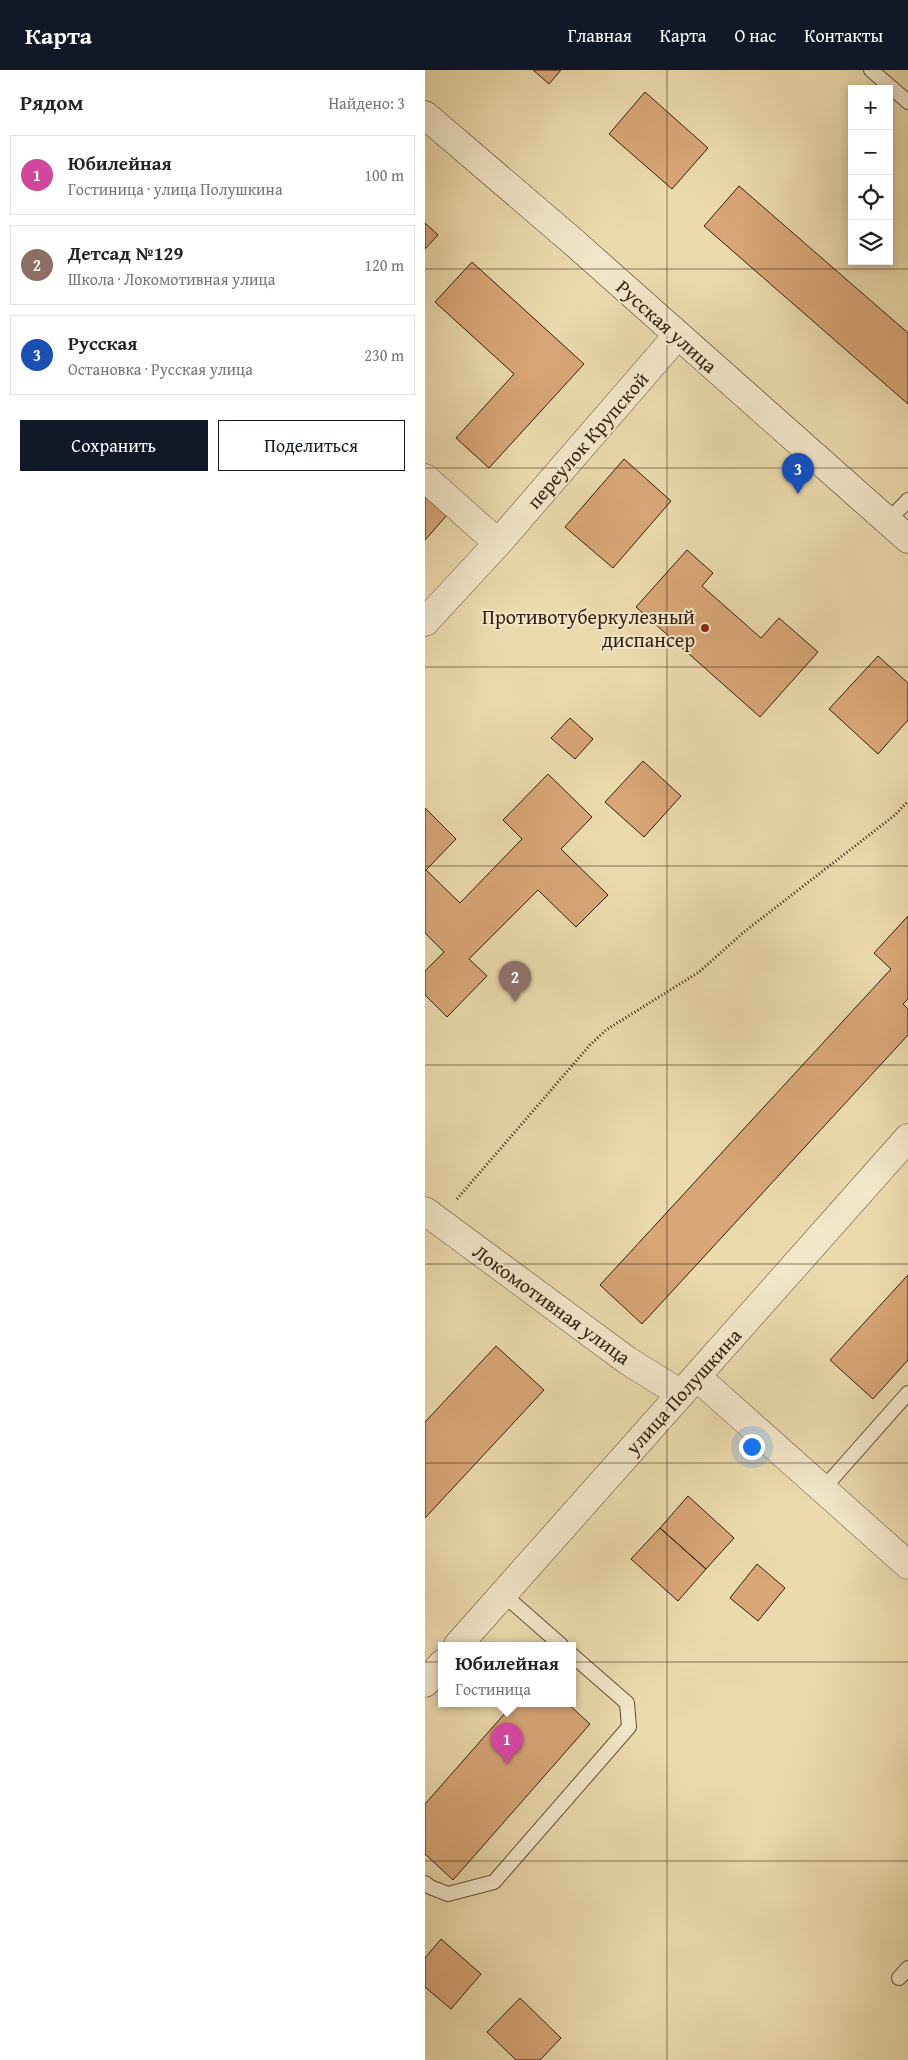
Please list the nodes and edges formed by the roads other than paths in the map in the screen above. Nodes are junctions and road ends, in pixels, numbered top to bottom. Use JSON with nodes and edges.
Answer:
{"nodes":[{"id":1,"x":871,"y":70,"type":"edge"},
{"id":2,"x":908,"y":102,"type":"edge"},
{"id":3,"x":425,"y":115,"type":"edge"},
{"id":4,"x":677,"y":336,"type":"junction"},
{"id":5,"x":425,"y":478,"type":"edge"},
{"id":6,"x":908,"y":500,"type":"edge"},
{"id":7,"x":898,"y":530,"type":"edge"},
{"id":8,"x":498,"y":543,"type":"junction"},
{"id":9,"x":425,"y":622,"type":"edge"},
{"id":10,"x":908,"y":1138,"type":"edge"},
{"id":11,"x":432,"y":1215,"type":"edge"},
{"id":12,"x":689,"y":1386,"type":"junction"},
{"id":13,"x":908,"y":1393,"type":"edge"},
{"id":14,"x":823,"y":1489,"type":"junction"},
{"id":15,"x":908,"y":1565,"type":"edge"},
{"id":16,"x":503,"y":1594,"type":"junction"},
{"id":17,"x":461,"y":1642,"type":"edge"},
{"id":18,"x":558,"y":1642,"type":"edge"},
{"id":19,"x":576,"y":1658,"type":"edge"},
{"id":20,"x":438,"y":1668,"type":"edge"},
{"id":21,"x":425,"y":1683,"type":"edge"},
{"id":22,"x":425,"y":1883,"type":"edge"}],
"edges":[{"from":1,"to":2,"type":"lane"},
{"from":3,"to":4,"type":"street","name":"Русская улица"},
{"from":4,"to":7,"type":"street","name":"Русская улица"},
{"from":4,"to":8,"type":"street","name":"переулок Крупской"},
{"from":5,"to":8,"type":"street"},
{"from":6,"to":7,"type":"lane"},
{"from":8,"to":9,"type":"street","name":"переулок Крупской"},
{"from":10,"to":12,"type":"street","name":"улица Полушкина"},
{"from":11,"to":12,"type":"street","name":"Локомотивная улица"},
{"from":12,"to":14,"type":"street","name":"Локомотивная улица"},
{"from":12,"to":16,"type":"street","name":"улица Полушкина"},
{"from":13,"to":14,"type":"lane"},
{"from":14,"to":15,"type":"street","name":"Локомотивная улица"},
{"from":16,"to":17,"type":"street","name":"улица Полушкина"},
{"from":16,"to":18,"type":"lane"},
{"from":19,"to":22,"type":"lane"},
{"from":20,"to":21,"type":"street"}]}
